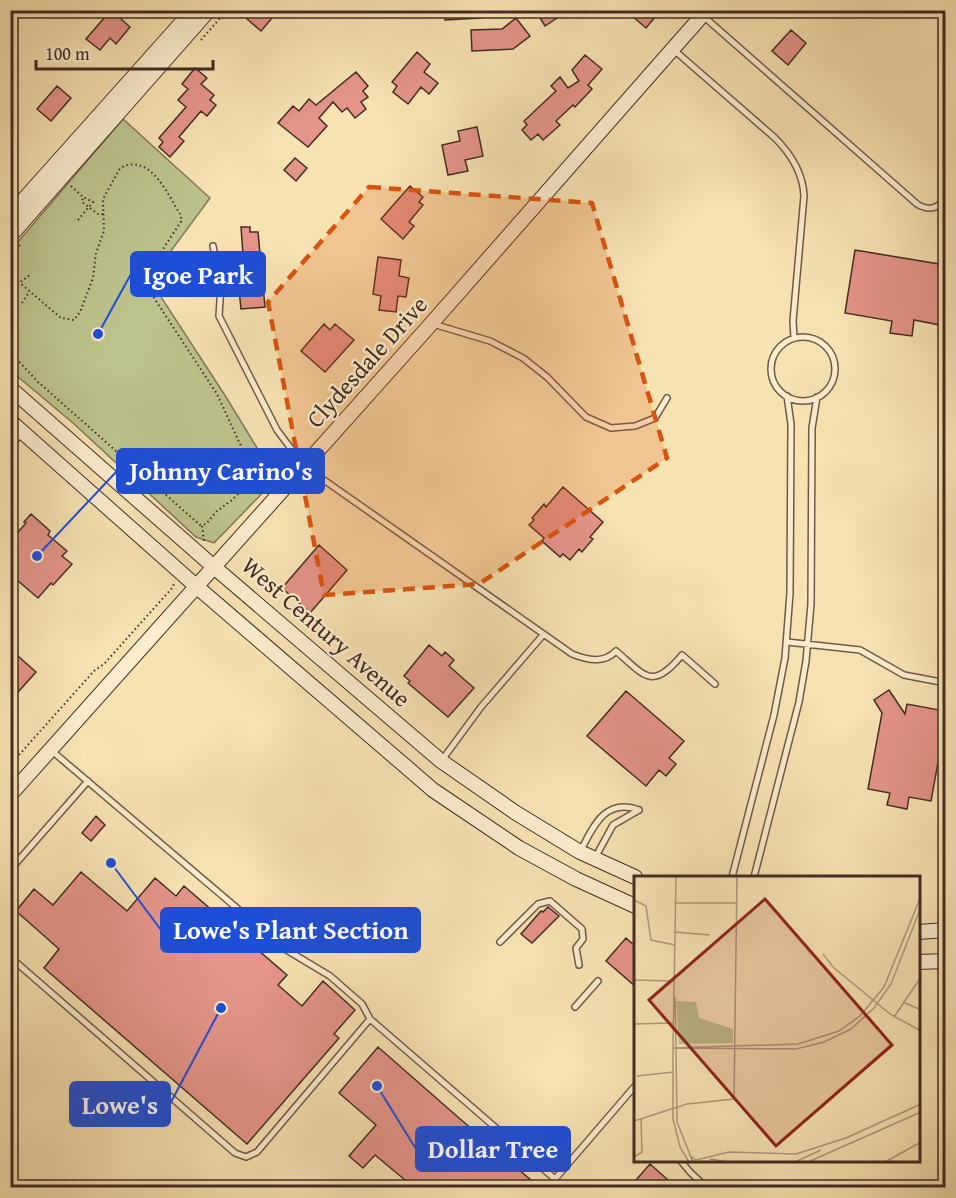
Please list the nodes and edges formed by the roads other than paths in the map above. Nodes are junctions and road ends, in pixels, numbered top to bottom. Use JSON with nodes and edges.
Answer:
{"nodes":[{"id":1,"x":193,"y":10,"type":"edge"},
{"id":2,"x":209,"y":10,"type":"edge"},
{"id":3,"x":704,"y":13,"type":"edge"},
{"id":4,"x":673,"y":49,"type":"junction"},
{"id":5,"x":945,"y":199,"type":"edge"},
{"id":6,"x":10,"y":215,"type":"edge"},
{"id":7,"x":10,"y":236,"type":"edge"},
{"id":8,"x":213,"y":246,"type":"dead end"},
{"id":9,"x":431,"y":324,"type":"junction"},
{"id":10,"x":794,"y":338,"type":"junction"},
{"id":11,"x":10,"y":388,"type":"edge"},
{"id":12,"x":787,"y":396,"type":"junction"},
{"id":13,"x":817,"y":397,"type":"junction"},
{"id":14,"x":667,"y":398,"type":"dead end"},
{"id":15,"x":10,"y":421,"type":"edge"},
{"id":16,"x":23,"y":432,"type":"junction"},
{"id":17,"x":10,"y":446,"type":"edge"},
{"id":18,"x":304,"y":466,"type":"junction"},
{"id":19,"x":214,"y":567,"type":"junction"},
{"id":20,"x":196,"y":586,"type":"junction"},
{"id":21,"x":543,"y":635,"type":"junction"},
{"id":22,"x":787,"y":642,"type":"junction"},
{"id":23,"x":808,"y":643,"type":"junction"},
{"id":24,"x":945,"y":683,"type":"edge"},
{"id":25,"x":715,"y":684,"type":"dead end"},
{"id":26,"x":51,"y":750,"type":"junction"},
{"id":27,"x":441,"y":761,"type":"junction"},
{"id":28,"x":88,"y":781,"type":"junction"},
{"id":29,"x":10,"y":795,"type":"edge"},
{"id":30,"x":580,"y":852,"type":"junction"},
{"id":31,"x":594,"y":859,"type":"junction"},
{"id":32,"x":10,"y":870,"type":"edge"},
{"id":33,"x":732,"y":876,"type":"edge"},
{"id":34,"x":754,"y":876,"type":"edge"},
{"id":35,"x":634,"y":877,"type":"edge"},
{"id":36,"x":634,"y":906,"type":"edge"},
{"id":37,"x":945,"y":930,"type":"edge"},
{"id":38,"x":920,"y":932,"type":"edge"},
{"id":39,"x":500,"y":942,"type":"dead end"},
{"id":40,"x":10,"y":957,"type":"edge"},
{"id":41,"x":945,"y":961,"type":"edge"},
{"id":42,"x":920,"y":962,"type":"edge"},
{"id":43,"x":579,"y":964,"type":"dead end"},
{"id":44,"x":598,"y":981,"type":"dead end"},
{"id":45,"x":575,"y":1007,"type":"dead end"},
{"id":46,"x":370,"y":1018,"type":"junction"},
{"id":47,"x":634,"y":1087,"type":"edge"},
{"id":48,"x":681,"y":1162,"type":"edge"},
{"id":49,"x":707,"y":1188,"type":"edge"}],
"edges":[{"from":1,"to":6,"type":"main road"},
{"from":2,"to":7,"type":"main road"},
{"from":3,"to":4,"type":"main road","name":"Clydesdale Drive"},
{"from":3,"to":5,"type":"lane"},
{"from":4,"to":9,"type":"main road","name":"Clydesdale Drive"},
{"from":4,"to":10,"type":"lane"},
{"from":8,"to":18,"type":"lane"},
{"from":9,"to":14,"type":"lane"},
{"from":9,"to":18,"type":"main road","name":"Clydesdale Drive"},
{"from":10,"to":12,"type":"lane"},
{"from":10,"to":13,"type":"lane"},
{"from":11,"to":19,"type":"main road","name":"West Century Avenue"},
{"from":12,"to":13,"type":"lane"},
{"from":12,"to":22,"type":"lane"},
{"from":13,"to":23,"type":"lane"},
{"from":15,"to":16,"type":"main road","name":"West Century Avenue"},
{"from":16,"to":17,"type":"lane"},
{"from":16,"to":20,"type":"main road","name":"West Century Avenue"},
{"from":18,"to":19,"type":"main road","name":"Clydesdale Drive"},
{"from":18,"to":21,"type":"lane"},
{"from":19,"to":20,"type":"main road","name":"Clydesdale Drive"},
{"from":19,"to":27,"type":"main road","name":"West Century Avenue"},
{"from":20,"to":26,"type":"main road","name":"Clydesdale Drive"},
{"from":20,"to":36,"type":"main road","name":"West Century Avenue"},
{"from":21,"to":25,"type":"lane"},
{"from":21,"to":27,"type":"lane"},
{"from":22,"to":23,"type":"lane"},
{"from":22,"to":33,"type":"lane"},
{"from":23,"to":24,"type":"lane"},
{"from":23,"to":34,"type":"lane"},
{"from":26,"to":28,"type":"lane"},
{"from":26,"to":29,"type":"main road","name":"Clydesdale Drive"},
{"from":27,"to":30,"type":"main road","name":"West Century Avenue"},
{"from":28,"to":32,"type":"lane"},
{"from":28,"to":46,"type":"lane"},
{"from":30,"to":31,"type":"main road","name":"West Century Avenue"},
{"from":30,"to":31,"type":"lane"},
{"from":31,"to":35,"type":"main road","name":"West Century Avenue"},
{"from":37,"to":38,"type":"main road"},
{"from":39,"to":43,"type":"lane"},
{"from":40,"to":46,"type":"lane"},
{"from":41,"to":42,"type":"main road"},
{"from":44,"to":45,"type":"lane"},
{"from":46,"to":47,"type":"lane"},
{"from":48,"to":49,"type":"lane"}]}
